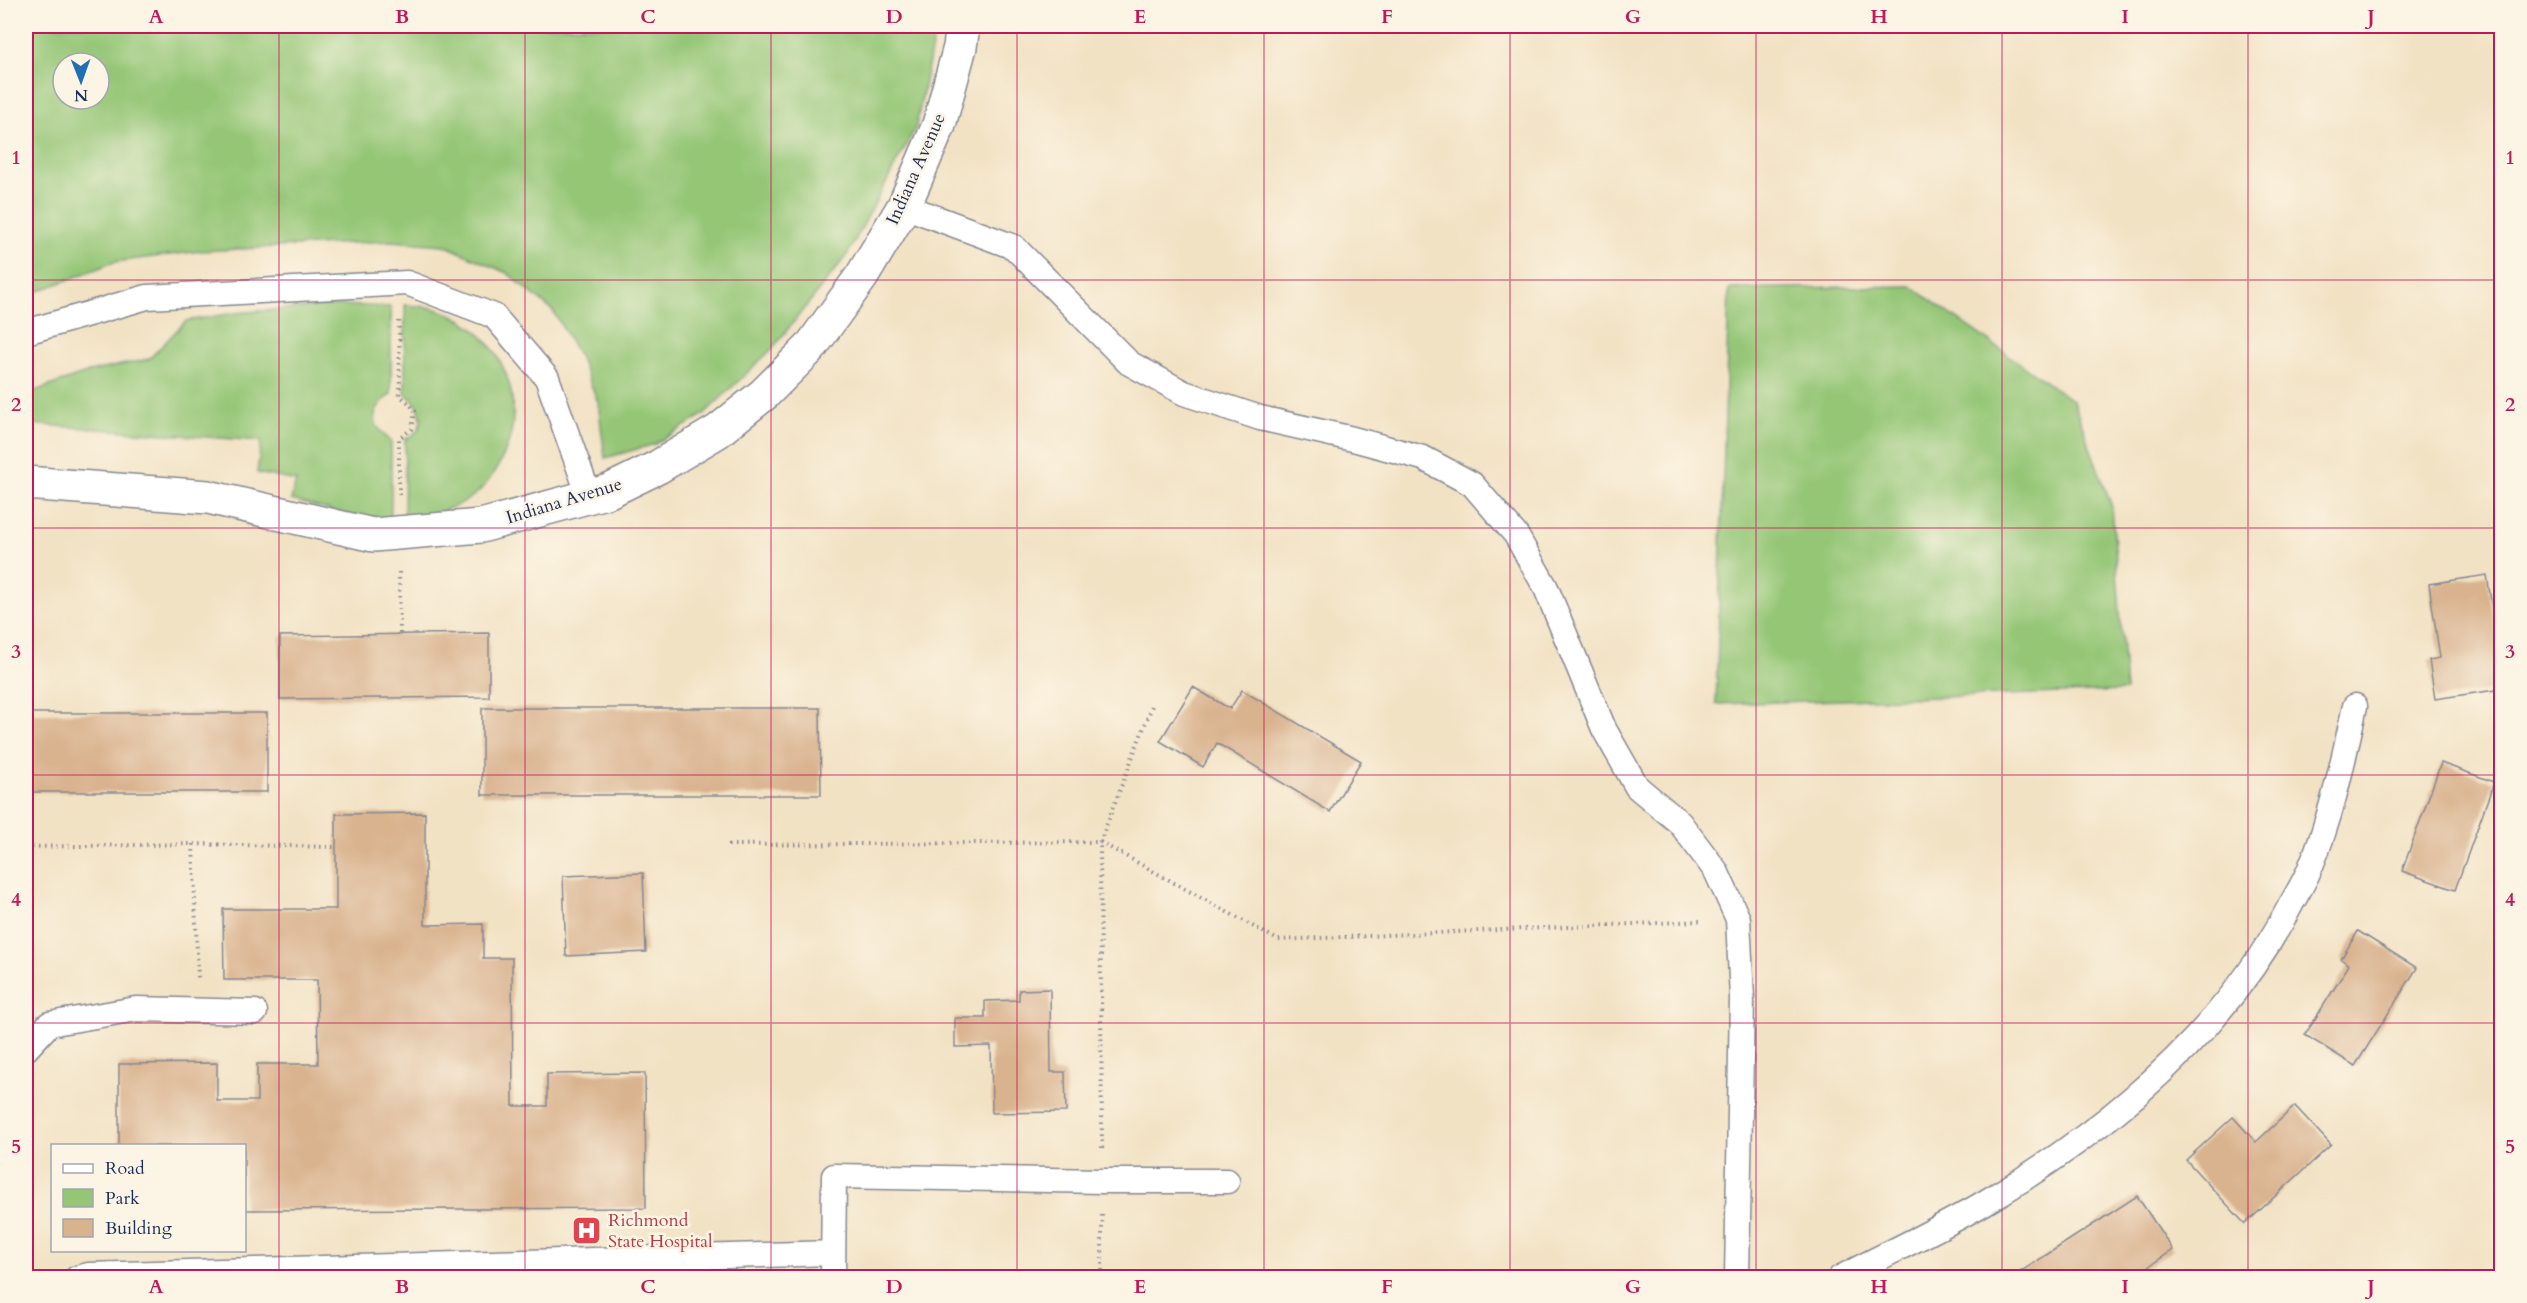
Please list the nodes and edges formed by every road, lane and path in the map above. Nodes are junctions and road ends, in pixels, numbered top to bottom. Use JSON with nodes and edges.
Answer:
{"nodes":[{"id":1,"x":963,"y":26,"type":"edge"},
{"id":2,"x":904,"y":206,"type":"junction"},
{"id":3,"x":399,"y":284,"type":"junction"},
{"id":4,"x":26,"y":332,"type":"edge"},
{"id":5,"x":26,"y":483,"type":"edge"},
{"id":6,"x":589,"y":496,"type":"junction"},
{"id":7,"x":399,"y":533,"type":"junction"},
{"id":8,"x":400,"y":634,"type":"dead end"},
{"id":9,"x":1152,"y":706,"type":"dead end"},
{"id":10,"x":2355,"y":706,"type":"dead end"},
{"id":11,"x":1100,"y":842,"type":"junction"},
{"id":12,"x":193,"y":844,"type":"junction"},
{"id":13,"x":728,"y":845,"type":"dead end"},
{"id":14,"x":336,"y":846,"type":"dead end"},
{"id":15,"x":26,"y":847,"type":"edge"},
{"id":16,"x":1738,"y":919,"type":"junction"},
{"id":17,"x":199,"y":1010,"type":"junction"},
{"id":18,"x":255,"y":1012,"type":"dead end"},
{"id":19,"x":26,"y":1049,"type":"edge"},
{"id":20,"x":1102,"y":1181,"type":"junction"},
{"id":21,"x":1227,"y":1181,"type":"dead end"},
{"id":22,"x":833,"y":1252,"type":"junction"},
{"id":23,"x":77,"y":1278,"type":"edge"},
{"id":24,"x":833,"y":1278,"type":"edge"},
{"id":25,"x":1102,"y":1278,"type":"edge"},
{"id":26,"x":1737,"y":1278,"type":"edge"},
{"id":27,"x":1840,"y":1278,"type":"edge"}],
"edges":[{"from":1,"to":2,"type":"street","name":"Indiana Avenue"},
{"from":2,"to":6,"type":"street","name":"Indiana Avenue"},
{"from":2,"to":16,"type":"lane"},
{"from":3,"to":4,"type":"lane"},
{"from":3,"to":6,"type":"lane"},
{"from":3,"to":7,"type":"path"},
{"from":5,"to":7,"type":"street","name":"Indiana Avenue"},
{"from":6,"to":7,"type":"street","name":"Indiana Avenue"},
{"from":7,"to":8,"type":"path"},
{"from":9,"to":11,"type":"path"},
{"from":10,"to":27,"type":"lane"},
{"from":11,"to":13,"type":"path"},
{"from":11,"to":16,"type":"path"},
{"from":11,"to":20,"type":"path"},
{"from":12,"to":14,"type":"path"},
{"from":12,"to":15,"type":"path"},
{"from":12,"to":17,"type":"path"},
{"from":16,"to":26,"type":"lane"},
{"from":17,"to":18,"type":"lane"},
{"from":17,"to":19,"type":"lane"},
{"from":20,"to":21,"type":"lane"},
{"from":20,"to":22,"type":"lane"},
{"from":20,"to":25,"type":"path"},
{"from":22,"to":23,"type":"lane"},
{"from":22,"to":24,"type":"lane"}]}
